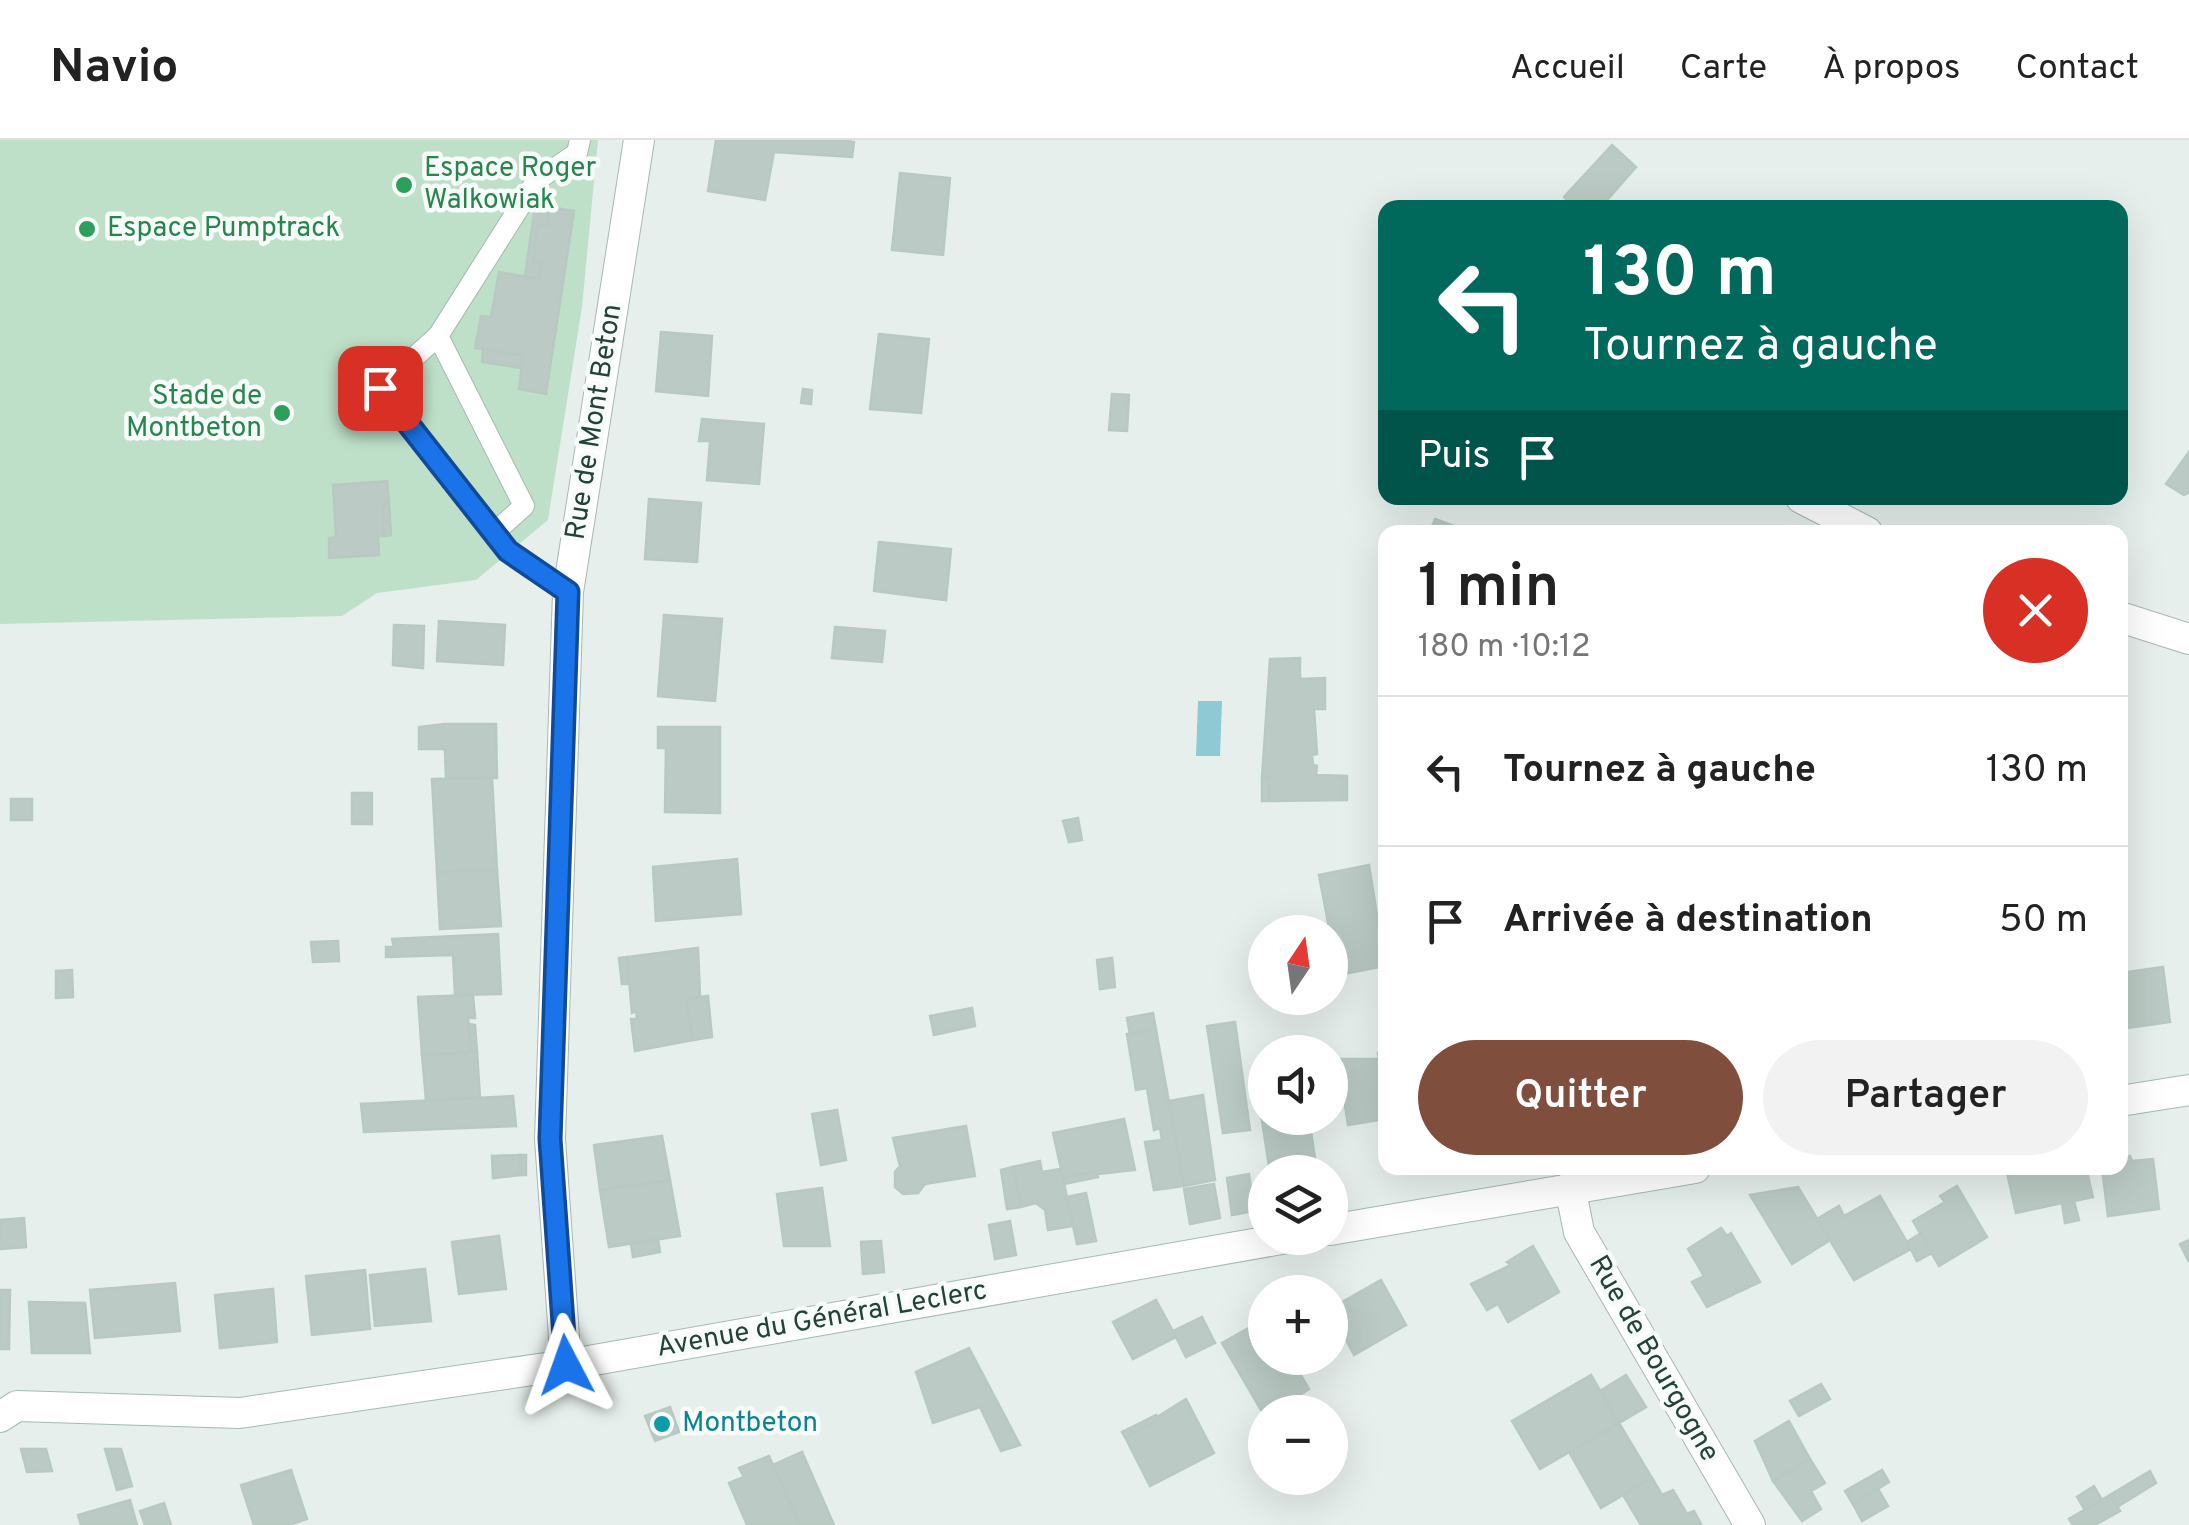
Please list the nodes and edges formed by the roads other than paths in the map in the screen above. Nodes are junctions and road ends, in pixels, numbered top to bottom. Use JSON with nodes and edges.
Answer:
{"nodes":[{"id":1,"x":580,"y":140,"type":"edge"},
{"id":2,"x":639,"y":140,"type":"edge"},
{"id":3,"x":438,"y":336,"type":"junction"},
{"id":4,"x":1815,"y":505,"type":"edge"},
{"id":5,"x":1853,"y":525,"type":"edge"},
{"id":6,"x":494,"y":533,"type":"junction"},
{"id":7,"x":568,"y":592,"type":"junction"},
{"id":8,"x":2128,"y":619,"type":"edge"},
{"id":9,"x":2189,"y":639,"type":"edge"},
{"id":10,"x":2189,"y":1090,"type":"edge"},
{"id":11,"x":2128,"y":1100,"type":"edge"},
{"id":12,"x":1649,"y":1175,"type":"edge"},
{"id":13,"x":1570,"y":1187,"type":"junction"},
{"id":14,"x":1348,"y":1227,"type":"edge"},
{"id":15,"x":1248,"y":1245,"type":"edge"},
{"id":16,"x":566,"y":1365,"type":"junction"},
{"id":17,"x":0,"y":1416,"type":"edge"},
{"id":18,"x":1750,"y":1525,"type":"edge"}],
"edges":[{"from":1,"to":3,"type":"lane"},
{"from":2,"to":7,"type":"street","name":"Rue de Mont Beton"},
{"from":3,"to":6,"type":"lane"},
{"from":3,"to":6,"type":"lane"},
{"from":4,"to":5,"type":"street"},
{"from":6,"to":7,"type":"lane"},
{"from":7,"to":16,"type":"street","name":"Rue de Mont Beton"},
{"from":8,"to":9,"type":"street"},
{"from":10,"to":11,"type":"street"},
{"from":12,"to":13,"type":"street"},
{"from":13,"to":14,"type":"street"},
{"from":13,"to":18,"type":"street","name":"Rue de Bourgogne"},
{"from":15,"to":16,"type":"street","name":"Avenue du Général Leclerc"},
{"from":16,"to":17,"type":"street","name":"Avenue du Général Leclerc"}]}
